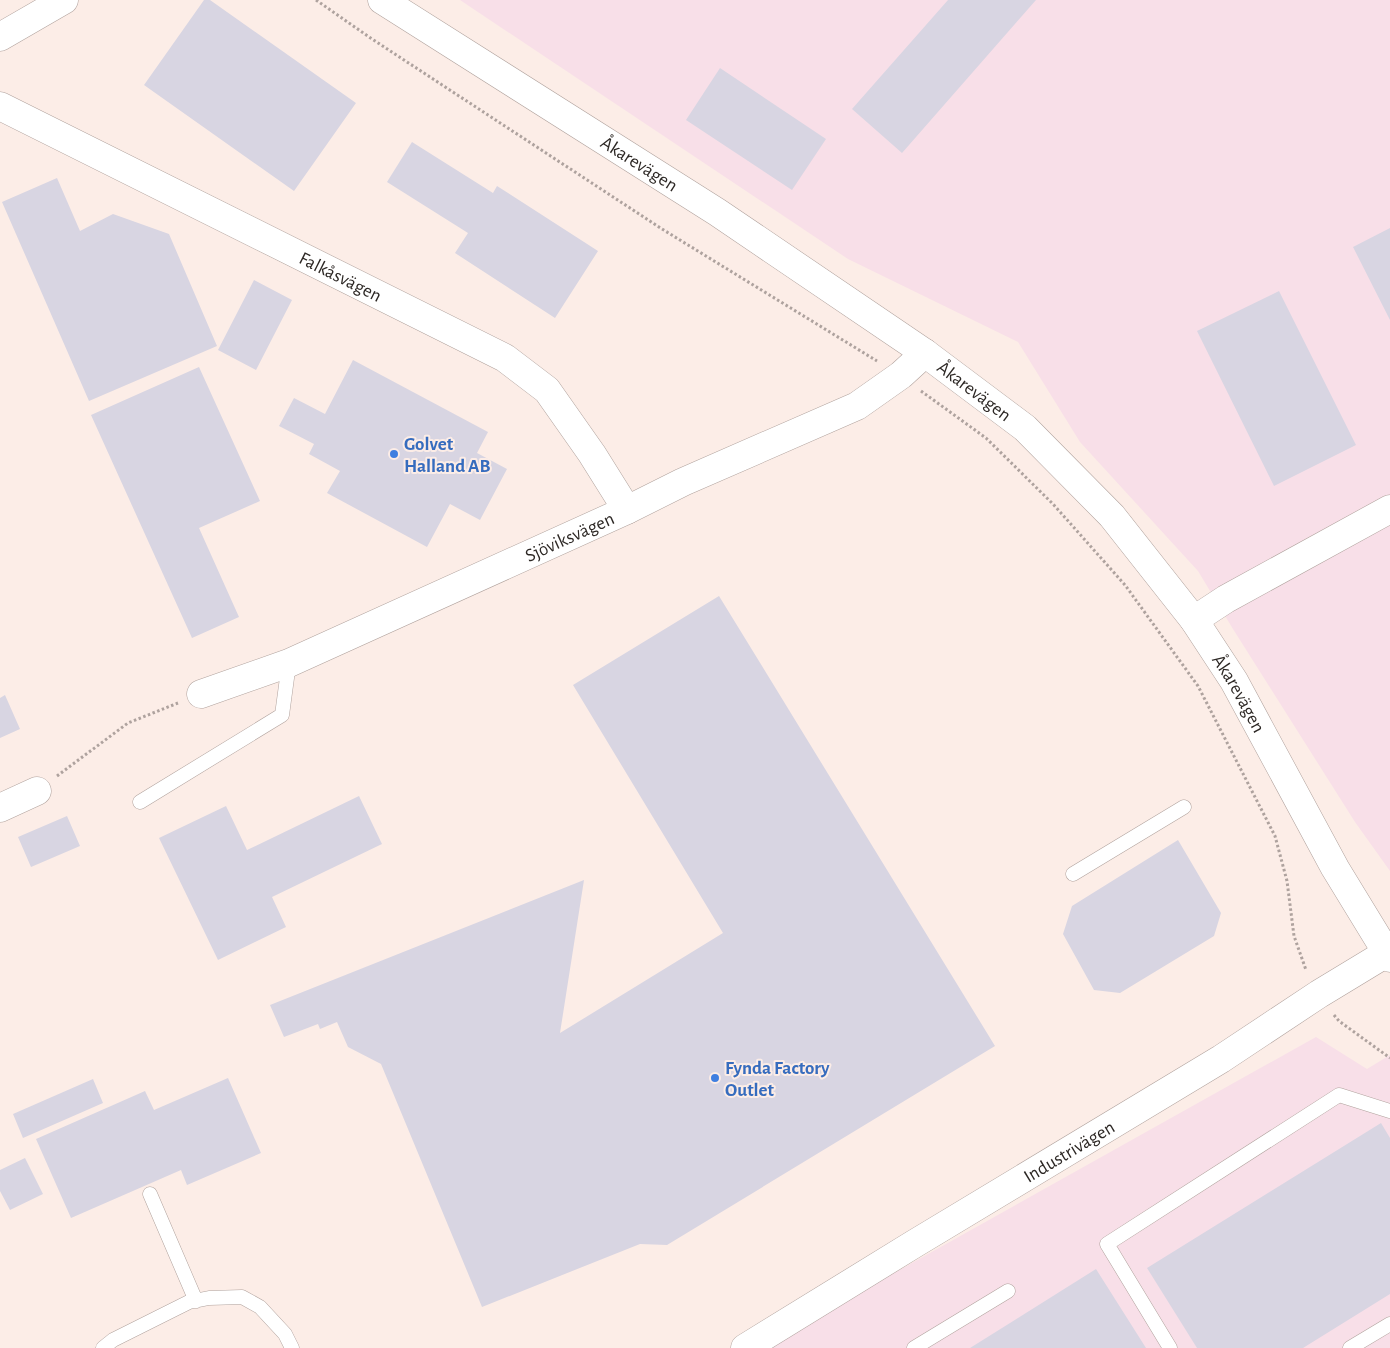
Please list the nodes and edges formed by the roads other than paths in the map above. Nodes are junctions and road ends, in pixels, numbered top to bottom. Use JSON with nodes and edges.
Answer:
{"nodes":[{"id":1,"x":64,"y":0,"type":"edge"},
{"id":2,"x":382,"y":0,"type":"edge"},
{"id":3,"x":0,"y":37,"type":"edge"},
{"id":4,"x":0,"y":106,"type":"edge"},
{"id":5,"x":925,"y":353,"type":"junction"},
{"id":6,"x":1390,"y":509,"type":"edge"},
{"id":7,"x":626,"y":510,"type":"junction"},
{"id":8,"x":1194,"y":620,"type":"junction"},
{"id":9,"x":288,"y":663,"type":"junction"},
{"id":10,"x":202,"y":694,"type":"road end"},
{"id":11,"x":36,"y":791,"type":"road end"},
{"id":12,"x":140,"y":802,"type":"dead end"},
{"id":13,"x":1184,"y":807,"type":"dead end"},
{"id":14,"x":0,"y":808,"type":"edge"},
{"id":15,"x":1073,"y":874,"type":"dead end"},
{"id":16,"x":1389,"y":954,"type":"edge"},
{"id":17,"x":1390,"y":1111,"type":"edge"},
{"id":18,"x":150,"y":1194,"type":"dead end"},
{"id":19,"x":1008,"y":1291,"type":"dead end"},
{"id":20,"x":196,"y":1301,"type":"junction"},
{"id":21,"x":1390,"y":1324,"type":"edge"},
{"id":22,"x":102,"y":1348,"type":"edge"},
{"id":23,"x":292,"y":1348,"type":"edge"},
{"id":24,"x":745,"y":1348,"type":"edge"},
{"id":25,"x":914,"y":1348,"type":"edge"},
{"id":26,"x":1170,"y":1348,"type":"edge"},
{"id":27,"x":1350,"y":1348,"type":"edge"}],
"edges":[{"from":1,"to":3,"type":"street"},
{"from":2,"to":5,"type":"street","name":"Åkarevägen"},
{"from":4,"to":7,"type":"street","name":"Falkåsvägen"},
{"from":5,"to":7,"type":"street","name":"Sjöviksvägen"},
{"from":5,"to":8,"type":"street","name":"Åkarevägen"},
{"from":6,"to":8,"type":"street"},
{"from":7,"to":9,"type":"street","name":"Sjöviksvägen"},
{"from":8,"to":16,"type":"street","name":"Åkarevägen"},
{"from":9,"to":10,"type":"street","name":"Sjöviksvägen"},
{"from":9,"to":12,"type":"lane"},
{"from":11,"to":14,"type":"street"},
{"from":13,"to":15,"type":"lane"},
{"from":16,"to":24,"type":"street","name":"Industrivägen"},
{"from":17,"to":26,"type":"lane"},
{"from":18,"to":20,"type":"lane"},
{"from":19,"to":25,"type":"lane"},
{"from":20,"to":22,"type":"lane"},
{"from":20,"to":23,"type":"lane"},
{"from":21,"to":27,"type":"lane"}]}
